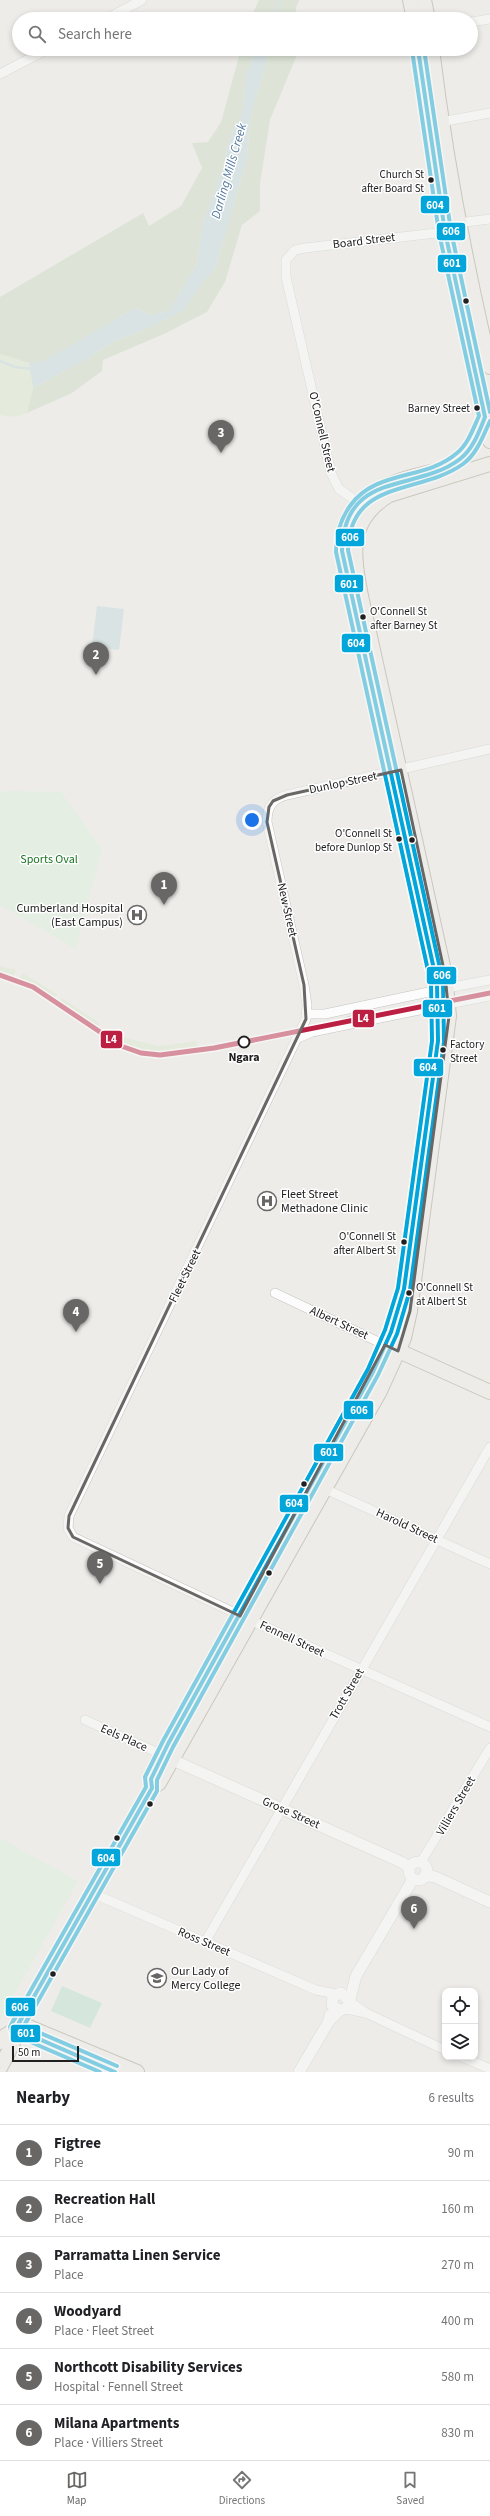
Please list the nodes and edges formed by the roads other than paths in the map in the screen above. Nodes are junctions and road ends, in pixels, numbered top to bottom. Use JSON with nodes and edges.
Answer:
{"nodes":[{"id":1,"x":142,"y":0,"type":"edge"},
{"id":2,"x":410,"y":0,"type":"edge"},
{"id":3,"x":424,"y":0,"type":"edge"},
{"id":4,"x":119,"y":12,"type":"edge"},
{"id":5,"x":413,"y":12,"type":"edge"},
{"id":6,"x":427,"y":12,"type":"edge"},
{"id":7,"x":490,"y":19,"type":"edge"},
{"id":8,"x":478,"y":21,"type":"edge"},
{"id":9,"x":35,"y":56,"type":"edge"},
{"id":10,"x":420,"y":56,"type":"edge"},
{"id":11,"x":432,"y":56,"type":"edge"},
{"id":12,"x":0,"y":74,"type":"edge"},
{"id":13,"x":490,"y":113,"type":"edge"},
{"id":14,"x":435,"y":123,"type":"junction"},
{"id":15,"x":490,"y":219,"type":"edge"},
{"id":16,"x":458,"y":223,"type":"junction"},
{"id":17,"x":445,"y":232,"type":"junction"},
{"id":18,"x":286,"y":260,"type":"joint"},
{"id":19,"x":486,"y":333,"type":"edge"},
{"id":20,"x":490,"y":367,"type":"edge"},
{"id":21,"x":485,"y":417,"type":"junction"},
{"id":22,"x":490,"y":441,"type":"edge"},
{"id":23,"x":490,"y":464,"type":"edge"},
{"id":24,"x":364,"y":507,"type":"junction"},
{"id":25,"x":490,"y":749,"type":"edge"},
{"id":26,"x":396,"y":771,"type":"junction"},
{"id":27,"x":269,"y":807,"type":"joint"},
{"id":28,"x":490,"y":980,"type":"edge"},
{"id":29,"x":442,"y":989,"type":"junction"},
{"id":30,"x":490,"y":996,"type":"edge"},
{"id":31,"x":443,"y":1005,"type":"junction"},
{"id":32,"x":307,"y":1014,"type":"junction"},
{"id":33,"x":298,"y":1039,"type":"junction"},
{"id":34,"x":275,"y":1294,"type":"dead end"},
{"id":35,"x":392,"y":1348,"type":"junction"},
{"id":36,"x":490,"y":1392,"type":"edge"},
{"id":37,"x":490,"y":1447,"type":"edge"},
{"id":38,"x":323,"y":1488,"type":"junction"},
{"id":39,"x":74,"y":1537,"type":"joint"},
{"id":40,"x":437,"y":1540,"type":"junction"},
{"id":41,"x":490,"y":1564,"type":"edge"},
{"id":42,"x":245,"y":1618,"type":"junction"},
{"id":43,"x":360,"y":1671,"type":"junction"},
{"id":44,"x":85,"y":1720,"type":"dead end"},
{"id":45,"x":490,"y":1727,"type":"edge"},
{"id":46,"x":490,"y":1748,"type":"edge"},
{"id":47,"x":167,"y":1757,"type":"junction"},
{"id":48,"x":282,"y":1809,"type":"junction"},
{"id":49,"x":421,"y":1862,"type":"junction"},
{"id":50,"x":409,"y":1867,"type":"junction"},
{"id":51,"x":425,"y":1875,"type":"junction"},
{"id":52,"x":413,"y":1879,"type":"junction"},
{"id":53,"x":92,"y":1893,"type":"junction"},
{"id":54,"x":490,"y":1902,"type":"edge"},
{"id":55,"x":205,"y":1942,"type":"junction"},
{"id":56,"x":341,"y":2002,"type":"junction"},
{"id":57,"x":17,"y":2026,"type":"junction"},
{"id":58,"x":0,"y":2042,"type":"edge"},
{"id":59,"x":442,"y":2049,"type":"edge"},
{"id":60,"x":469,"y":2060,"type":"edge"},
{"id":61,"x":0,"y":2068,"type":"edge"},
{"id":62,"x":490,"y":2069,"type":"edge"},
{"id":63,"x":115,"y":2072,"type":"edge"},
{"id":64,"x":137,"y":2072,"type":"edge"},
{"id":65,"x":299,"y":2072,"type":"edge"}],
"edges":[{"from":1,"to":4,"type":"street"},
{"from":2,"to":5,"type":"main road"},
{"from":3,"to":6,"type":"main road"},
{"from":7,"to":8,"type":"street"},
{"from":9,"to":12,"type":"street"},
{"from":10,"to":14,"type":"main road"},
{"from":11,"to":14,"type":"main road"},
{"from":13,"to":14,"type":"street"},
{"from":14,"to":16,"type":"main road"},
{"from":14,"to":17,"type":"main road"},
{"from":15,"to":16,"type":"street"},
{"from":16,"to":19,"type":"main road"},
{"from":17,"to":18,"type":"street","name":"Board Street"},
{"from":17,"to":21,"type":"main road"},
{"from":18,"to":24,"type":"street","name":"O'Connell Street"},
{"from":19,"to":20,"type":"main road"},
{"from":21,"to":22,"type":"main road"},
{"from":21,"to":24,"type":"main road"},
{"from":23,"to":24,"type":"main road"},
{"from":24,"to":26,"type":"main road"},
{"from":25,"to":26,"type":"street","name":"Dunlop Street"},
{"from":26,"to":27,"type":"street","name":"Dunlop Street"},
{"from":26,"to":29,"type":"main road"},
{"from":27,"to":32,"type":"street","name":"New Street"},
{"from":28,"to":29,"type":"street"},
{"from":29,"to":31,"type":"main road"},
{"from":29,"to":32,"type":"street"},
{"from":30,"to":31,"type":"street"},
{"from":31,"to":33,"type":"street"},
{"from":31,"to":35,"type":"main road"},
{"from":32,"to":33,"type":"street","name":"Fleet Street"},
{"from":33,"to":39,"type":"street","name":"Fleet Street"},
{"from":34,"to":35,"type":"street","name":"Albert Street"},
{"from":35,"to":36,"type":"main road","name":"Albert Street"},
{"from":35,"to":38,"type":"main road"},
{"from":35,"to":42,"type":"main road"},
{"from":37,"to":40,"type":"street","name":"Trott Street"},
{"from":38,"to":40,"type":"street","name":"Harold Street"},
{"from":38,"to":42,"type":"main road"},
{"from":39,"to":42,"type":"street","name":"Fennell Street"},
{"from":40,"to":41,"type":"street","name":"Harold Street"},
{"from":40,"to":43,"type":"street","name":"Trott Street"},
{"from":42,"to":43,"type":"street","name":"Fennell Street"},
{"from":42,"to":47,"type":"main road"},
{"from":43,"to":45,"type":"street","name":"Fennell Street"},
{"from":43,"to":48,"type":"street","name":"Trott Street"},
{"from":44,"to":47,"type":"street","name":"Eels Place"},
{"from":46,"to":49,"type":"street","name":"Villiers Street"},
{"from":47,"to":48,"type":"street","name":"Grose Street"},
{"from":47,"to":53,"type":"main road"},
{"from":48,"to":50,"type":"street","name":"Grose Street"},
{"from":48,"to":55,"type":"street","name":"Trott Street"},
{"from":49,"to":50,"type":"street"},
{"from":49,"to":51,"type":"street"},
{"from":50,"to":52,"type":"street"},
{"from":51,"to":52,"type":"street"},
{"from":51,"to":54,"type":"street"},
{"from":52,"to":56,"type":"street"},
{"from":53,"to":55,"type":"street","name":"Ross Street"},
{"from":53,"to":57,"type":"main road"},
{"from":55,"to":56,"type":"street","name":"Ross Street"},
{"from":56,"to":59,"type":"street","name":"Ross Street"},
{"from":56,"to":65,"type":"street"},
{"from":57,"to":58,"type":"main road"},
{"from":57,"to":61,"type":"main road"},
{"from":57,"to":63,"type":"main road"},
{"from":57,"to":64,"type":"main road"},
{"from":60,"to":62,"type":"street"}]}
